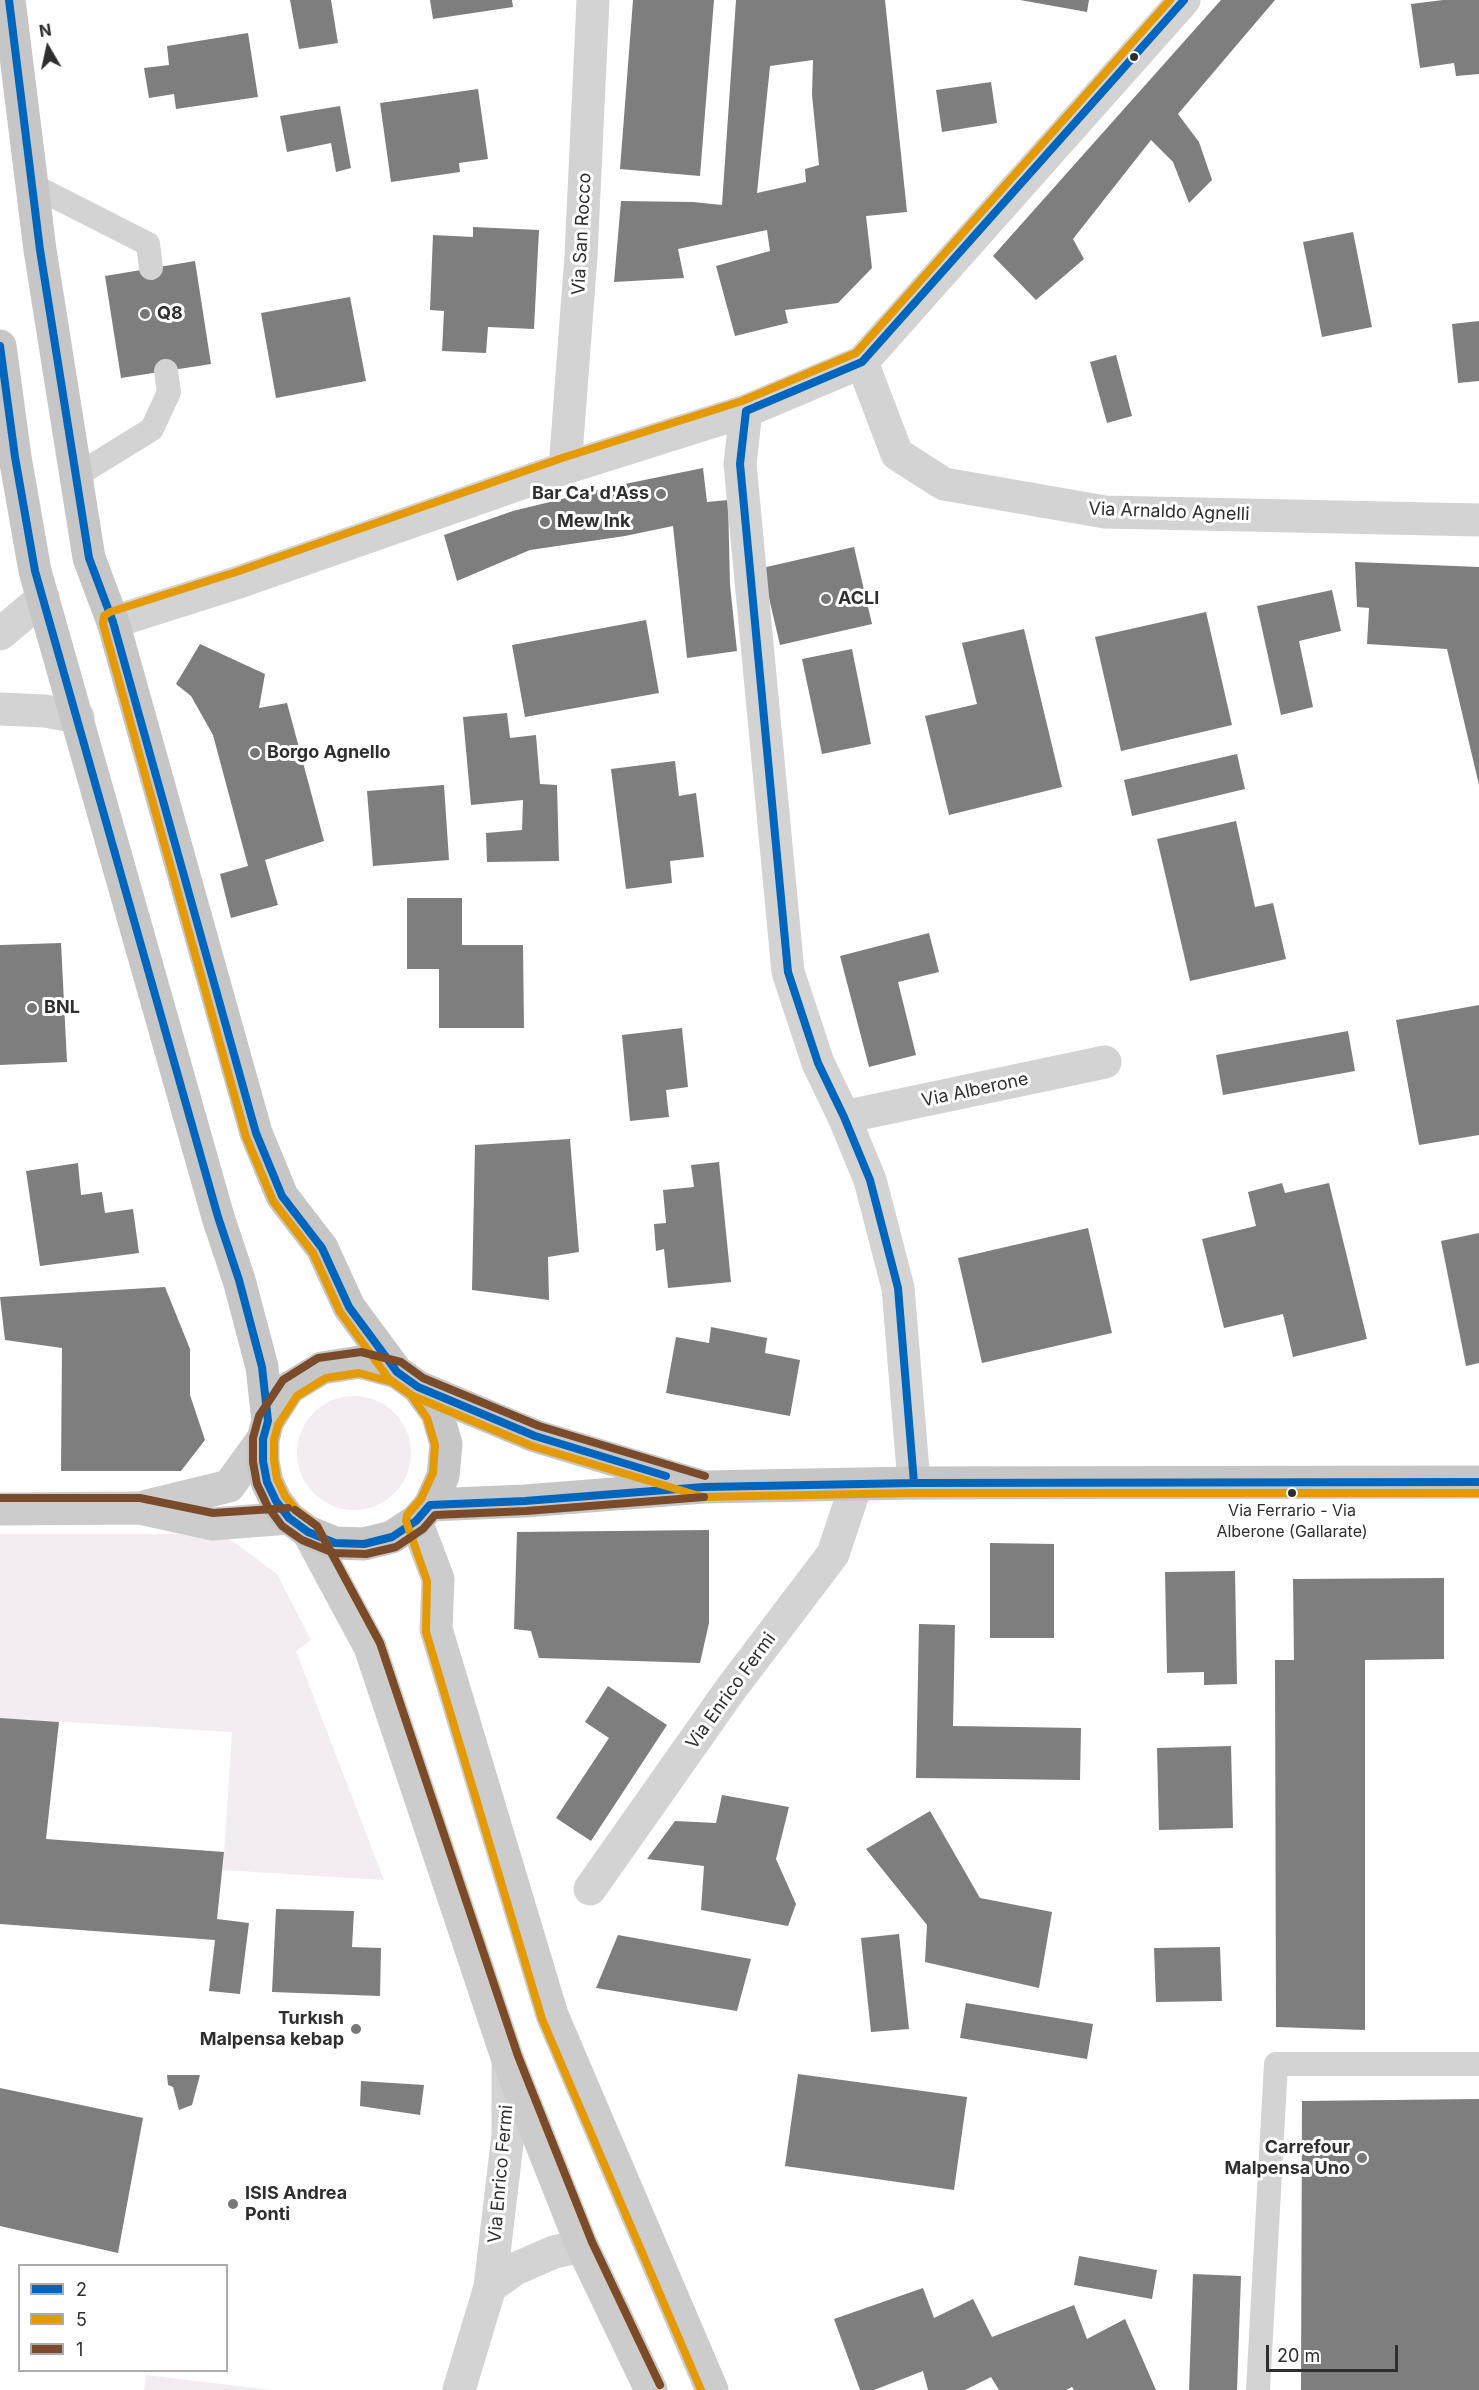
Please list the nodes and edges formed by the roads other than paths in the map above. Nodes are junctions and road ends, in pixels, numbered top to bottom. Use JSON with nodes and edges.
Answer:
{"nodes":[{"id":1,"x":9,"y":0,"type":"edge"},
{"id":2,"x":593,"y":0,"type":"edge"},
{"id":3,"x":1184,"y":0,"type":"edge"},
{"id":4,"x":32,"y":185,"type":"junction"},
{"id":5,"x":151,"y":268,"type":"dead end"},
{"id":6,"x":0,"y":346,"type":"edge"},
{"id":7,"x":862,"y":362,"type":"junction"},
{"id":8,"x":166,"y":371,"type":"dead end"},
{"id":9,"x":3,"y":380,"type":"edge"},
{"id":10,"x":746,"y":411,"type":"junction"},
{"id":11,"x":565,"y":468,"type":"junction"},
{"id":12,"x":76,"y":476,"type":"junction"},
{"id":13,"x":1479,"y":520,"type":"edge"},
{"id":14,"x":43,"y":598,"type":"junction"},
{"id":15,"x":113,"y":622,"type":"junction"},
{"id":16,"x":0,"y":634,"type":"edge"},
{"id":17,"x":0,"y":709,"type":"edge"},
{"id":18,"x":78,"y":717,"type":"junction"},
{"id":19,"x":1106,"y":1062,"type":"dead end"},
{"id":20,"x":844,"y":1117,"type":"junction"},
{"id":21,"x":408,"y":1380,"type":"junction"},
{"id":22,"x":266,"y":1430,"type":"junction"},
{"id":23,"x":1479,"y":1482,"type":"edge"},
{"id":24,"x":914,"y":1483,"type":"junction"},
{"id":25,"x":856,"y":1485,"type":"junction"},
{"id":26,"x":704,"y":1487,"type":"junction"},
{"id":27,"x":139,"y":1508,"type":"junction"},
{"id":28,"x":0,"y":1509,"type":"edge"},
{"id":29,"x":423,"y":1513,"type":"junction"},
{"id":30,"x":299,"y":1525,"type":"junction"},
{"id":31,"x":591,"y":1889,"type":"dead end"},
{"id":32,"x":508,"y":2060,"type":"junction"},
{"id":33,"x":1479,"y":2064,"type":"edge"},
{"id":34,"x":582,"y":2246,"type":"junction"},
{"id":35,"x":490,"y":2288,"type":"junction"},
{"id":36,"x":459,"y":2390,"type":"edge"},
{"id":37,"x":651,"y":2390,"type":"edge"},
{"id":38,"x":712,"y":2390,"type":"edge"},
{"id":39,"x":1258,"y":2390,"type":"edge"}],
"edges":[{"from":1,"to":4,"type":"main road"},
{"from":2,"to":11,"type":"street","name":"Via San Rocco"},
{"from":3,"to":7,"type":"street"},
{"from":4,"to":5,"type":"lane"},
{"from":4,"to":12,"type":"main road"},
{"from":6,"to":9,"type":"main road"},
{"from":7,"to":10,"type":"street"},
{"from":7,"to":13,"type":"street","name":"Via Arnaldo Agnelli"},
{"from":8,"to":12,"type":"lane"},
{"from":9,"to":14,"type":"main road"},
{"from":10,"to":11,"type":"street"},
{"from":10,"to":20,"type":"street"},
{"from":11,"to":15,"type":"street"},
{"from":12,"to":15,"type":"main road"},
{"from":14,"to":16,"type":"street"},
{"from":14,"to":18,"type":"main road"},
{"from":15,"to":21,"type":"main road"},
{"from":17,"to":18,"type":"street"},
{"from":18,"to":22,"type":"main road"},
{"from":19,"to":20,"type":"street","name":"Via Alberone"},
{"from":20,"to":24,"type":"street"},
{"from":21,"to":22,"type":"main road"},
{"from":21,"to":26,"type":"main road"},
{"from":21,"to":29,"type":"main road"},
{"from":22,"to":27,"type":"street"},
{"from":22,"to":30,"type":"main road"},
{"from":23,"to":24,"type":"main road"},
{"from":24,"to":25,"type":"main road"},
{"from":25,"to":26,"type":"main road"},
{"from":25,"to":31,"type":"street","name":"Via Enrico Fermi"},
{"from":26,"to":29,"type":"main road"},
{"from":27,"to":28,"type":"street"},
{"from":27,"to":30,"type":"street"},
{"from":29,"to":30,"type":"main road"},
{"from":29,"to":38,"type":"street"},
{"from":30,"to":32,"type":"street","name":"Via Enrico Fermi"},
{"from":32,"to":34,"type":"street","name":"Via Enrico Fermi"},
{"from":32,"to":35,"type":"street","name":"Via Enrico Fermi"},
{"from":33,"to":39,"type":"lane"},
{"from":34,"to":35,"type":"street","name":"Via Enrico Fermi"},
{"from":34,"to":37,"type":"street","name":"Via Enrico Fermi"},
{"from":35,"to":36,"type":"street","name":"Via Enrico Fermi"}]}
